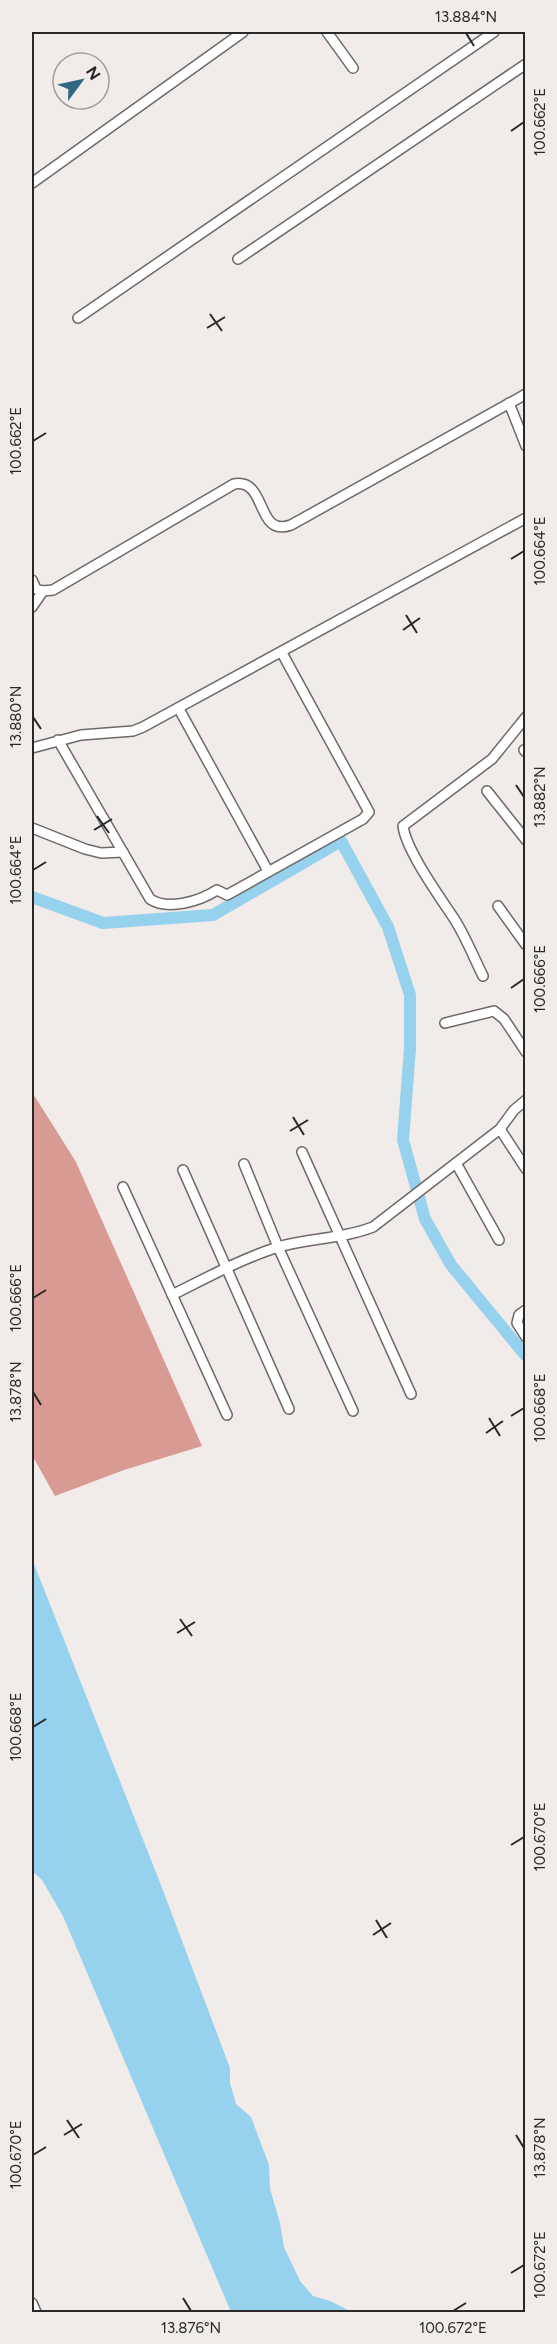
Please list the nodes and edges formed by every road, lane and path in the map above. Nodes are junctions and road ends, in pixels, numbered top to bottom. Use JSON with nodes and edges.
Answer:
{"nodes":[{"id":1,"x":243,"y":32,"type":"edge"},
{"id":2,"x":327,"y":32,"type":"edge"},
{"id":3,"x":494,"y":32,"type":"edge"},
{"id":4,"x":525,"y":64,"type":"edge"},
{"id":5,"x":353,"y":68,"type":"dead end"},
{"id":6,"x":32,"y":183,"type":"edge"},
{"id":7,"x":238,"y":259,"type":"dead end"},
{"id":8,"x":78,"y":318,"type":"dead end"},
{"id":9,"x":525,"y":394,"type":"edge"},
{"id":10,"x":509,"y":404,"type":"junction"},
{"id":11,"x":525,"y":446,"type":"edge"},
{"id":12,"x":525,"y":518,"type":"edge"},
{"id":13,"x":32,"y":580,"type":"edge"},
{"id":14,"x":43,"y":591,"type":"junction"},
{"id":15,"x":32,"y":607,"type":"edge"},
{"id":16,"x":282,"y":652,"type":"junction"},
{"id":17,"x":179,"y":709,"type":"junction"},
{"id":18,"x":525,"y":717,"type":"edge"},
{"id":19,"x":58,"y":740,"type":"junction"},
{"id":20,"x":32,"y":748,"type":"edge"},
{"id":21,"x":487,"y":791,"type":"dead end"},
{"id":22,"x":32,"y":828,"type":"edge"},
{"id":23,"x":525,"y":840,"type":"edge"},
{"id":24,"x":123,"y":852,"type":"junction"},
{"id":25,"x":268,"y":871,"type":"junction"},
{"id":26,"x":498,"y":906,"type":"dead end"},
{"id":27,"x":525,"y":945,"type":"edge"},
{"id":28,"x":483,"y":976,"type":"dead end"},
{"id":29,"x":445,"y":1023,"type":"dead end"},
{"id":30,"x":525,"y":1052,"type":"edge"},
{"id":31,"x":525,"y":1100,"type":"edge"},
{"id":32,"x":501,"y":1129,"type":"junction"},
{"id":33,"x":302,"y":1152,"type":"dead end"},
{"id":34,"x":456,"y":1163,"type":"junction"},
{"id":35,"x":244,"y":1164,"type":"dead end"},
{"id":36,"x":525,"y":1169,"type":"edge"},
{"id":37,"x":183,"y":1170,"type":"dead end"},
{"id":38,"x":123,"y":1187,"type":"dead end"},
{"id":39,"x":340,"y":1236,"type":"junction"},
{"id":40,"x":499,"y":1240,"type":"dead end"},
{"id":41,"x":278,"y":1247,"type":"junction"},
{"id":42,"x":226,"y":1268,"type":"junction"},
{"id":43,"x":172,"y":1295,"type":"junction"},
{"id":44,"x":525,"y":1310,"type":"edge"},
{"id":45,"x":525,"y":1337,"type":"edge"},
{"id":46,"x":411,"y":1394,"type":"dead end"},
{"id":47,"x":289,"y":1409,"type":"dead end"},
{"id":48,"x":353,"y":1411,"type":"dead end"},
{"id":49,"x":227,"y":1415,"type":"dead end"},
{"id":50,"x":32,"y":2303,"type":"edge"},
{"id":51,"x":36,"y":2313,"type":"edge"}],
"edges":[{"from":1,"to":6,"type":"street"},
{"from":2,"to":5,"type":"street"},
{"from":3,"to":8,"type":"street"},
{"from":4,"to":7,"type":"street"},
{"from":9,"to":10,"type":"street"},
{"from":10,"to":11,"type":"street"},
{"from":10,"to":14,"type":"street"},
{"from":12,"to":16,"type":"street"},
{"from":13,"to":14,"type":"street"},
{"from":14,"to":15,"type":"street"},
{"from":16,"to":17,"type":"street"},
{"from":16,"to":25,"type":"street"},
{"from":17,"to":19,"type":"street"},
{"from":17,"to":25,"type":"street"},
{"from":18,"to":28,"type":"street"},
{"from":19,"to":20,"type":"street"},
{"from":19,"to":24,"type":"street"},
{"from":21,"to":23,"type":"street"},
{"from":22,"to":24,"type":"street"},
{"from":24,"to":25,"type":"street"},
{"from":26,"to":27,"type":"street"},
{"from":29,"to":30,"type":"street"},
{"from":31,"to":32,"type":"street"},
{"from":32,"to":34,"type":"street"},
{"from":32,"to":36,"type":"street"},
{"from":33,"to":39,"type":"street"},
{"from":34,"to":39,"type":"street"},
{"from":34,"to":40,"type":"street"},
{"from":35,"to":41,"type":"street"},
{"from":37,"to":42,"type":"street"},
{"from":38,"to":43,"type":"street"},
{"from":39,"to":41,"type":"street"},
{"from":39,"to":46,"type":"street"},
{"from":41,"to":42,"type":"street"},
{"from":41,"to":48,"type":"street"},
{"from":42,"to":43,"type":"street"},
{"from":42,"to":47,"type":"street"},
{"from":43,"to":49,"type":"street"},
{"from":44,"to":45,"type":"street"},
{"from":50,"to":51,"type":"street"}]}
